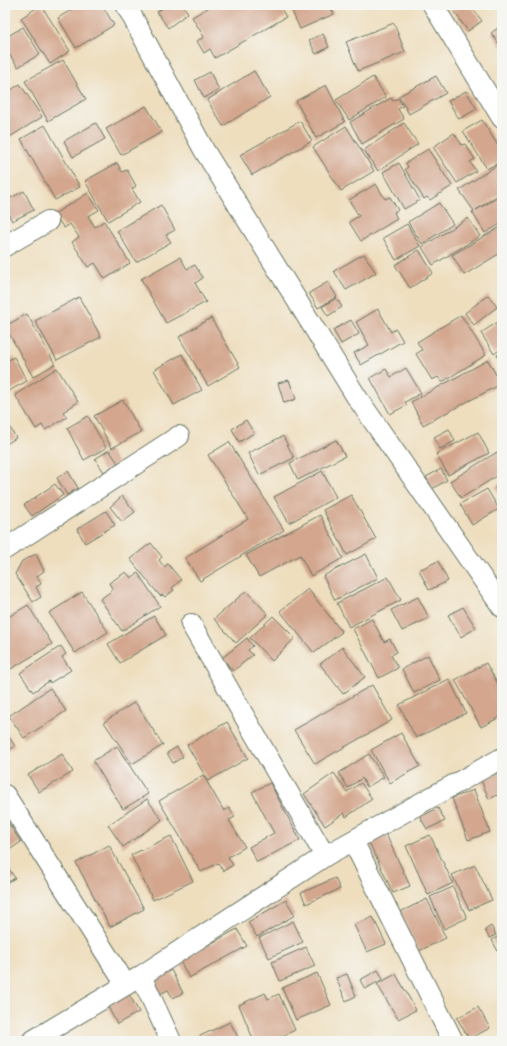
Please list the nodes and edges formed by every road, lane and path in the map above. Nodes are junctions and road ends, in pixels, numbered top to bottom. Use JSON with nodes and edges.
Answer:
{"nodes":[{"id":1,"x":126,"y":5,"type":"edge"},
{"id":2,"x":433,"y":5,"type":"edge"},
{"id":3,"x":502,"y":118,"type":"edge"},
{"id":4,"x":48,"y":221,"type":"dead end"},
{"id":5,"x":5,"y":246,"type":"edge"},
{"id":6,"x":179,"y":436,"type":"dead end"},
{"id":7,"x":5,"y":549,"type":"edge"},
{"id":8,"x":502,"y":607,"type":"edge"},
{"id":9,"x":191,"y":624,"type":"dead end"},
{"id":10,"x":502,"y":758,"type":"edge"},
{"id":11,"x":5,"y":796,"type":"edge"},
{"id":12,"x":353,"y":841,"type":"junction"},
{"id":13,"x":325,"y":856,"type":"junction"},
{"id":14,"x":133,"y":980,"type":"junction"},
{"id":15,"x":32,"y":1041,"type":"edge"},
{"id":16,"x":171,"y":1041,"type":"edge"},
{"id":17,"x":453,"y":1041,"type":"edge"}],
"edges":[{"from":1,"to":8,"type":"street"},
{"from":2,"to":3,"type":"street"},
{"from":4,"to":5,"type":"street"},
{"from":6,"to":7,"type":"street"},
{"from":9,"to":13,"type":"street"},
{"from":10,"to":12,"type":"street"},
{"from":11,"to":14,"type":"street"},
{"from":12,"to":13,"type":"street"},
{"from":12,"to":17,"type":"street"},
{"from":13,"to":14,"type":"street"},
{"from":14,"to":15,"type":"street"},
{"from":14,"to":16,"type":"street"}]}
